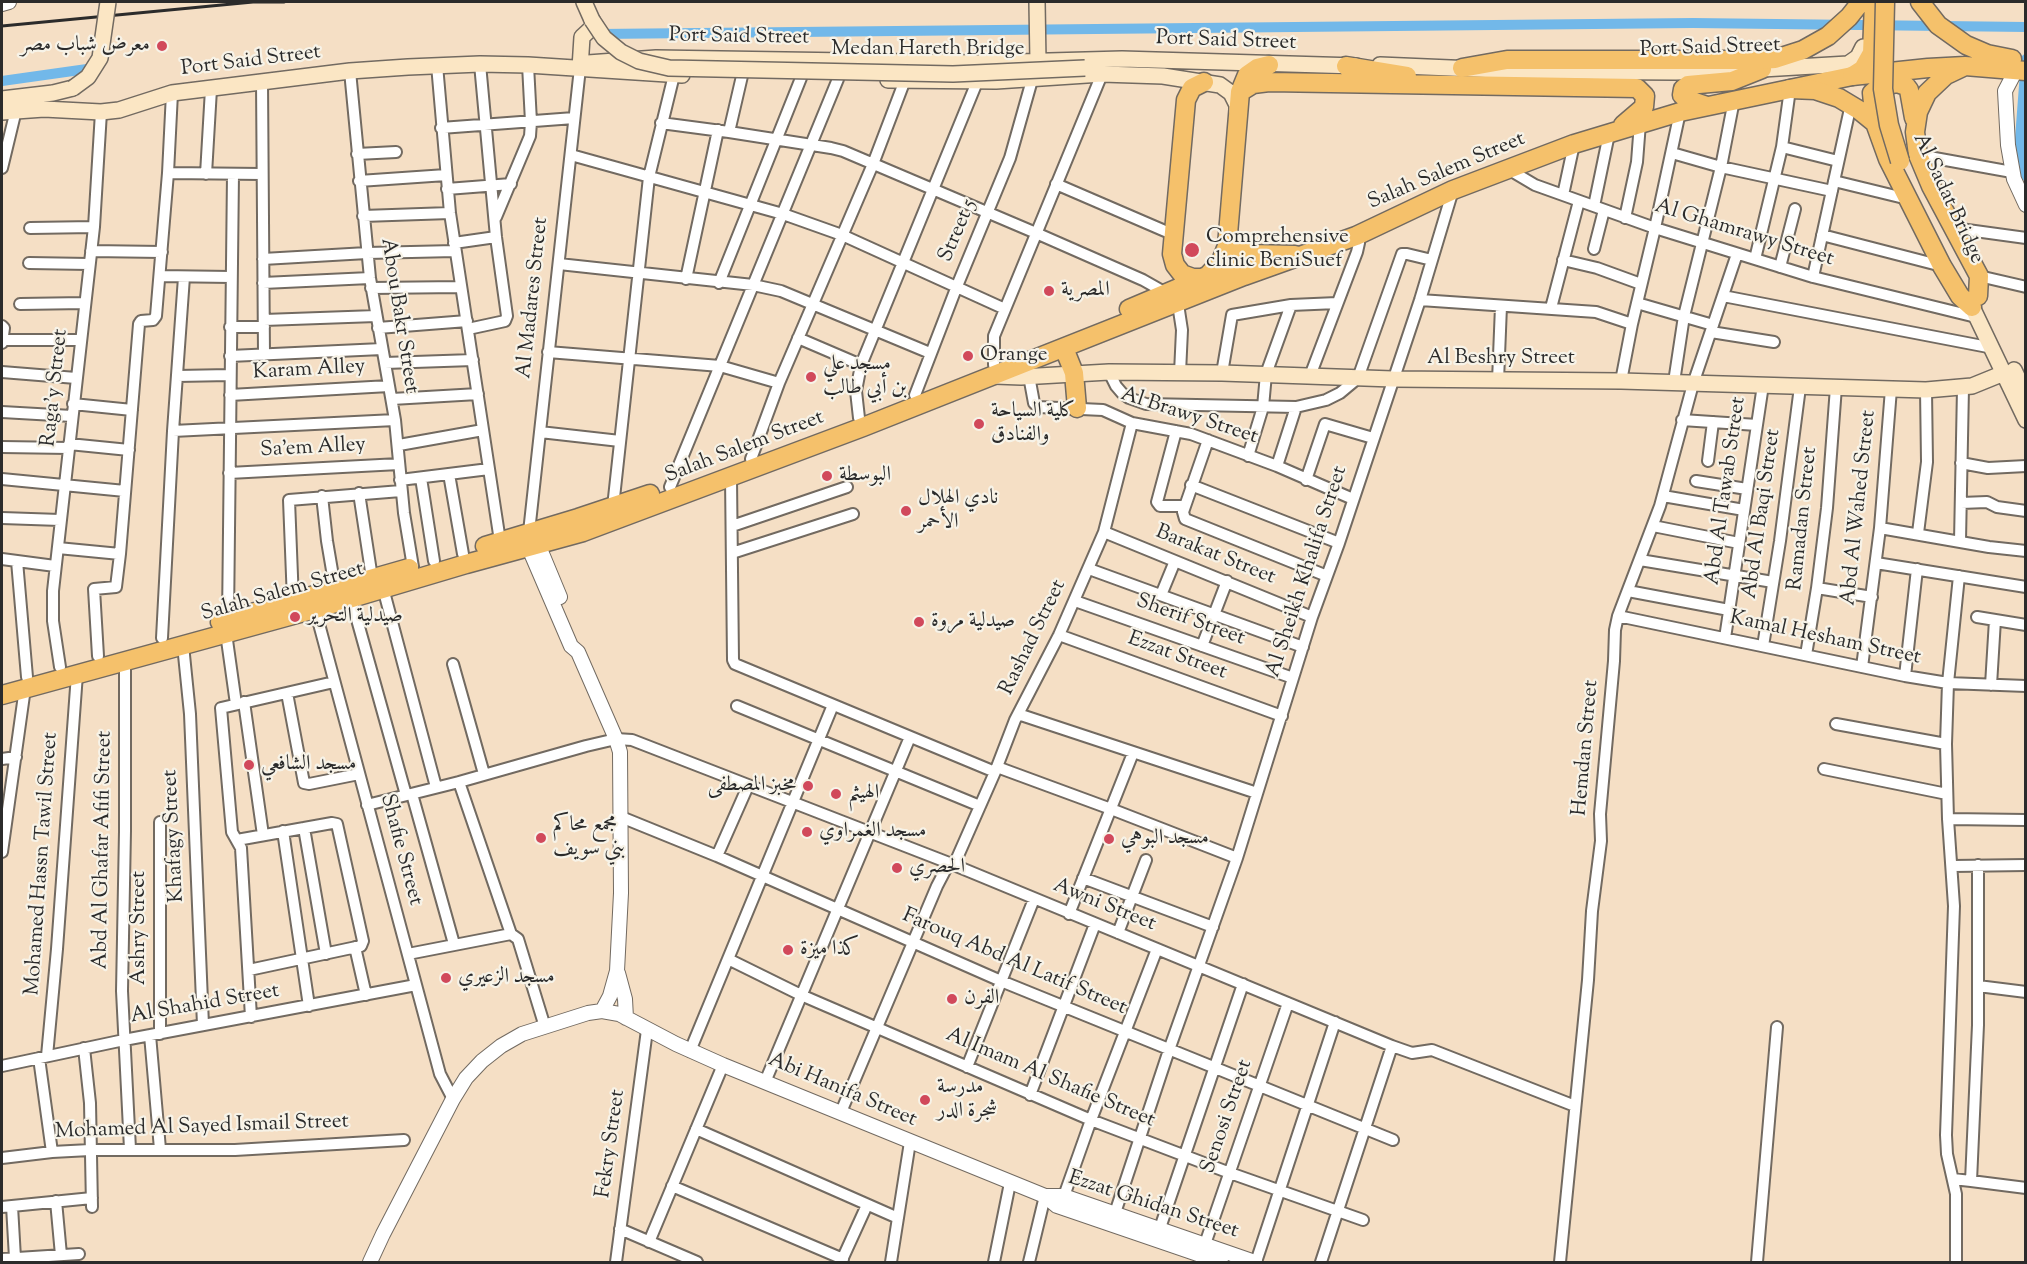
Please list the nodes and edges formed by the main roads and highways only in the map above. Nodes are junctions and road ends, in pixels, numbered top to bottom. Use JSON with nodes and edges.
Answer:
{"nodes":[{"id":1,"x":108,"y":2,"type":"edge"},
{"id":2,"x":584,"y":2,"type":"edge"},
{"id":3,"x":1037,"y":2,"type":"edge"},
{"id":4,"x":1895,"y":2,"type":"edge"},
{"id":5,"x":1920,"y":2,"type":"edge"},
{"id":6,"x":1870,"y":4,"type":"edge"},
{"id":7,"x":595,"y":24,"type":"dead end"},
{"id":8,"x":1867,"y":46,"type":"junction"},
{"id":9,"x":1122,"y":59,"type":"junction"},
{"id":10,"x":805,"y":60,"type":"junction"},
{"id":11,"x":580,"y":62,"type":"junction"},
{"id":12,"x":1038,"y":62,"type":"junction"},
{"id":13,"x":1203,"y":62,"type":"junction"},
{"id":14,"x":1269,"y":65,"type":"junction"},
{"id":15,"x":1346,"y":66,"type":"junction"},
{"id":16,"x":1965,"y":66,"type":"junction"},
{"id":17,"x":2022,"y":67,"type":"edge"},
{"id":18,"x":1462,"y":68,"type":"junction"},
{"id":19,"x":1762,"y":69,"type":"junction"},
{"id":20,"x":1852,"y":76,"type":"junction"},
{"id":21,"x":801,"y":78,"type":"junction"},
{"id":22,"x":1204,"y":82,"type":"junction"},
{"id":23,"x":1438,"y":84,"type":"junction"},
{"id":24,"x":1790,"y":88,"type":"junction"},
{"id":25,"x":1240,"y":93,"type":"junction"},
{"id":26,"x":2,"y":99,"type":"edge"},
{"id":27,"x":1707,"y":106,"type":"junction"},
{"id":28,"x":9,"y":111,"type":"edge"},
{"id":29,"x":1237,"y":112,"type":"junction"},
{"id":30,"x":1875,"y":123,"type":"junction"},
{"id":31,"x":1915,"y":126,"type":"junction"},
{"id":32,"x":1613,"y":132,"type":"junction"},
{"id":33,"x":1909,"y":158,"type":"junction"},
{"id":34,"x":1228,"y":238,"type":"junction"},
{"id":35,"x":1305,"y":255,"type":"junction"},
{"id":36,"x":1244,"y":276,"type":"junction"},
{"id":37,"x":1205,"y":277,"type":"junction"},
{"id":38,"x":1172,"y":298,"type":"junction"},
{"id":39,"x":1975,"y":307,"type":"junction"},
{"id":40,"x":1064,"y":348,"type":"junction"},
{"id":41,"x":2014,"y":366,"type":"edge"},
{"id":42,"x":994,"y":370,"type":"junction"},
{"id":43,"x":1074,"y":373,"type":"junction"},
{"id":44,"x":2025,"y":394,"type":"edge"},
{"id":45,"x":1077,"y":408,"type":"road end"},
{"id":46,"x":2025,"y":420,"type":"edge"},
{"id":47,"x":532,"y":541,"type":"junction"},
{"id":48,"x":378,"y":583,"type":"junction"},
{"id":49,"x":227,"y":626,"type":"junction"},
{"id":50,"x":68,"y":671,"type":"junction"},
{"id":51,"x":26,"y":682,"type":"junction"},
{"id":52,"x":2,"y":684,"type":"edge"},
{"id":53,"x":2,"y":695,"type":"edge"}],
"edges":[{"from":1,"to":26,"type":"main road","bridge":true},
{"from":2,"to":9,"type":"main road","name":"Medan Hareth Bridge","bridge":true},
{"from":3,"to":12,"type":"main road"},
{"from":4,"to":33,"type":"main road","name":"Al Sadat Bridge"},
{"from":5,"to":17,"type":"main road"},
{"from":6,"to":8,"type":"main road"},
{"from":6,"to":18,"type":"main road"},
{"from":6,"to":33,"type":"main road","name":"Al Sadat Bridge","bridge":true},
{"from":7,"to":11,"type":"main road"},
{"from":8,"to":19,"type":"main road","name":"Port Said Street"},
{"from":8,"to":20,"type":"main road"},
{"from":9,"to":12,"type":"main road","name":"Port Said Street"},
{"from":9,"to":13,"type":"main road","name":"Port Said Street"},
{"from":10,"to":11,"type":"main road","name":"Port Said Street"},
{"from":10,"to":12,"type":"main road","name":"Port Said Street"},
{"from":10,"to":21,"type":"main road"},
{"from":11,"to":21,"type":"main road","name":"Port Said Street"},
{"from":11,"to":28,"type":"main road","name":"Port Said Street"},
{"from":13,"to":14,"type":"main road","name":"Port Said Street"},
{"from":13,"to":22,"type":"main road"},
{"from":14,"to":15,"type":"main road","name":"Port Said Street"},
{"from":14,"to":25,"type":"main road"},
{"from":15,"to":18,"type":"main road","name":"Port Said Street"},
{"from":15,"to":23,"type":"main road"},
{"from":16,"to":17,"type":"main road","name":"Salah Salem Street"},
{"from":16,"to":20,"type":"main road","name":"Salah Salem Street"},
{"from":16,"to":31,"type":"main road"},
{"from":18,"to":19,"type":"main road","name":"Port Said Street"},
{"from":19,"to":27,"type":"main road"},
{"from":20,"to":24,"type":"main road","name":"Salah Salem Street"},
{"from":21,"to":22,"type":"main road","name":"Port Said Street"},
{"from":22,"to":29,"type":"main road","name":"Port Said Street"},
{"from":22,"to":37,"type":"main road"},
{"from":23,"to":25,"type":"main road","name":"Salah Salem Street"},
{"from":23,"to":32,"type":"main road","name":"Salah Salem Street"},
{"from":24,"to":27,"type":"main road","name":"Salah Salem Street"},
{"from":24,"to":30,"type":"main road"},
{"from":25,"to":29,"type":"main road"},
{"from":27,"to":32,"type":"main road","name":"Salah Salem Street"},
{"from":29,"to":34,"type":"main road"},
{"from":30,"to":31,"type":"main road"},
{"from":30,"to":39,"type":"main road"},
{"from":31,"to":33,"type":"main road"},
{"from":32,"to":35,"type":"main road","name":"Salah Salem Street"},
{"from":33,"to":39,"type":"main road","name":"Al Sadat Bridge"},
{"from":33,"to":39,"type":"main road"},
{"from":34,"to":35,"type":"main road"},
{"from":34,"to":37,"type":"main road"},
{"from":35,"to":36,"type":"main road","name":"Salah Salem Street"},
{"from":36,"to":37,"type":"main road","name":"Salah Salem Street"},
{"from":36,"to":38,"type":"main road","name":"Salah Salem Street"},
{"from":37,"to":38,"type":"main road","name":"Salah Salem Street"},
{"from":38,"to":40,"type":"main road","name":"Salah Salem Street"},
{"from":38,"to":42,"type":"main road","name":"Salah Salem Street"},
{"from":39,"to":41,"type":"main road"},
{"from":39,"to":41,"type":"main road"},
{"from":40,"to":42,"type":"main road","name":"Salah Salem Street"},
{"from":40,"to":43,"type":"main road"},
{"from":41,"to":43,"type":"main road","name":"Al Beshry Street"},
{"from":41,"to":44,"type":"main road"},
{"from":41,"to":46,"type":"main road"},
{"from":42,"to":43,"type":"main road","name":"Al Beshry Street"},
{"from":42,"to":47,"type":"main road","name":"Salah Salem Street"},
{"from":42,"to":47,"type":"main road","name":"Salah Salem Street"},
{"from":43,"to":45,"type":"main road"},
{"from":47,"to":48,"type":"main road","name":"Salah Salem Street"},
{"from":47,"to":48,"type":"main road","name":"Salah Salem Street"},
{"from":48,"to":49,"type":"main road","name":"Salah Salem Street"},
{"from":48,"to":49,"type":"main road","name":"Salah Salem Street"},
{"from":49,"to":50,"type":"main road","name":"Salah Salem Street"},
{"from":49,"to":50,"type":"main road","name":"Salah Salem Street"},
{"from":50,"to":51,"type":"main road","name":"Salah Salem Street"},
{"from":51,"to":52,"type":"main road","name":"Salah Salem Street"},
{"from":51,"to":53,"type":"main road","name":"Salah Salem Street"}]}
